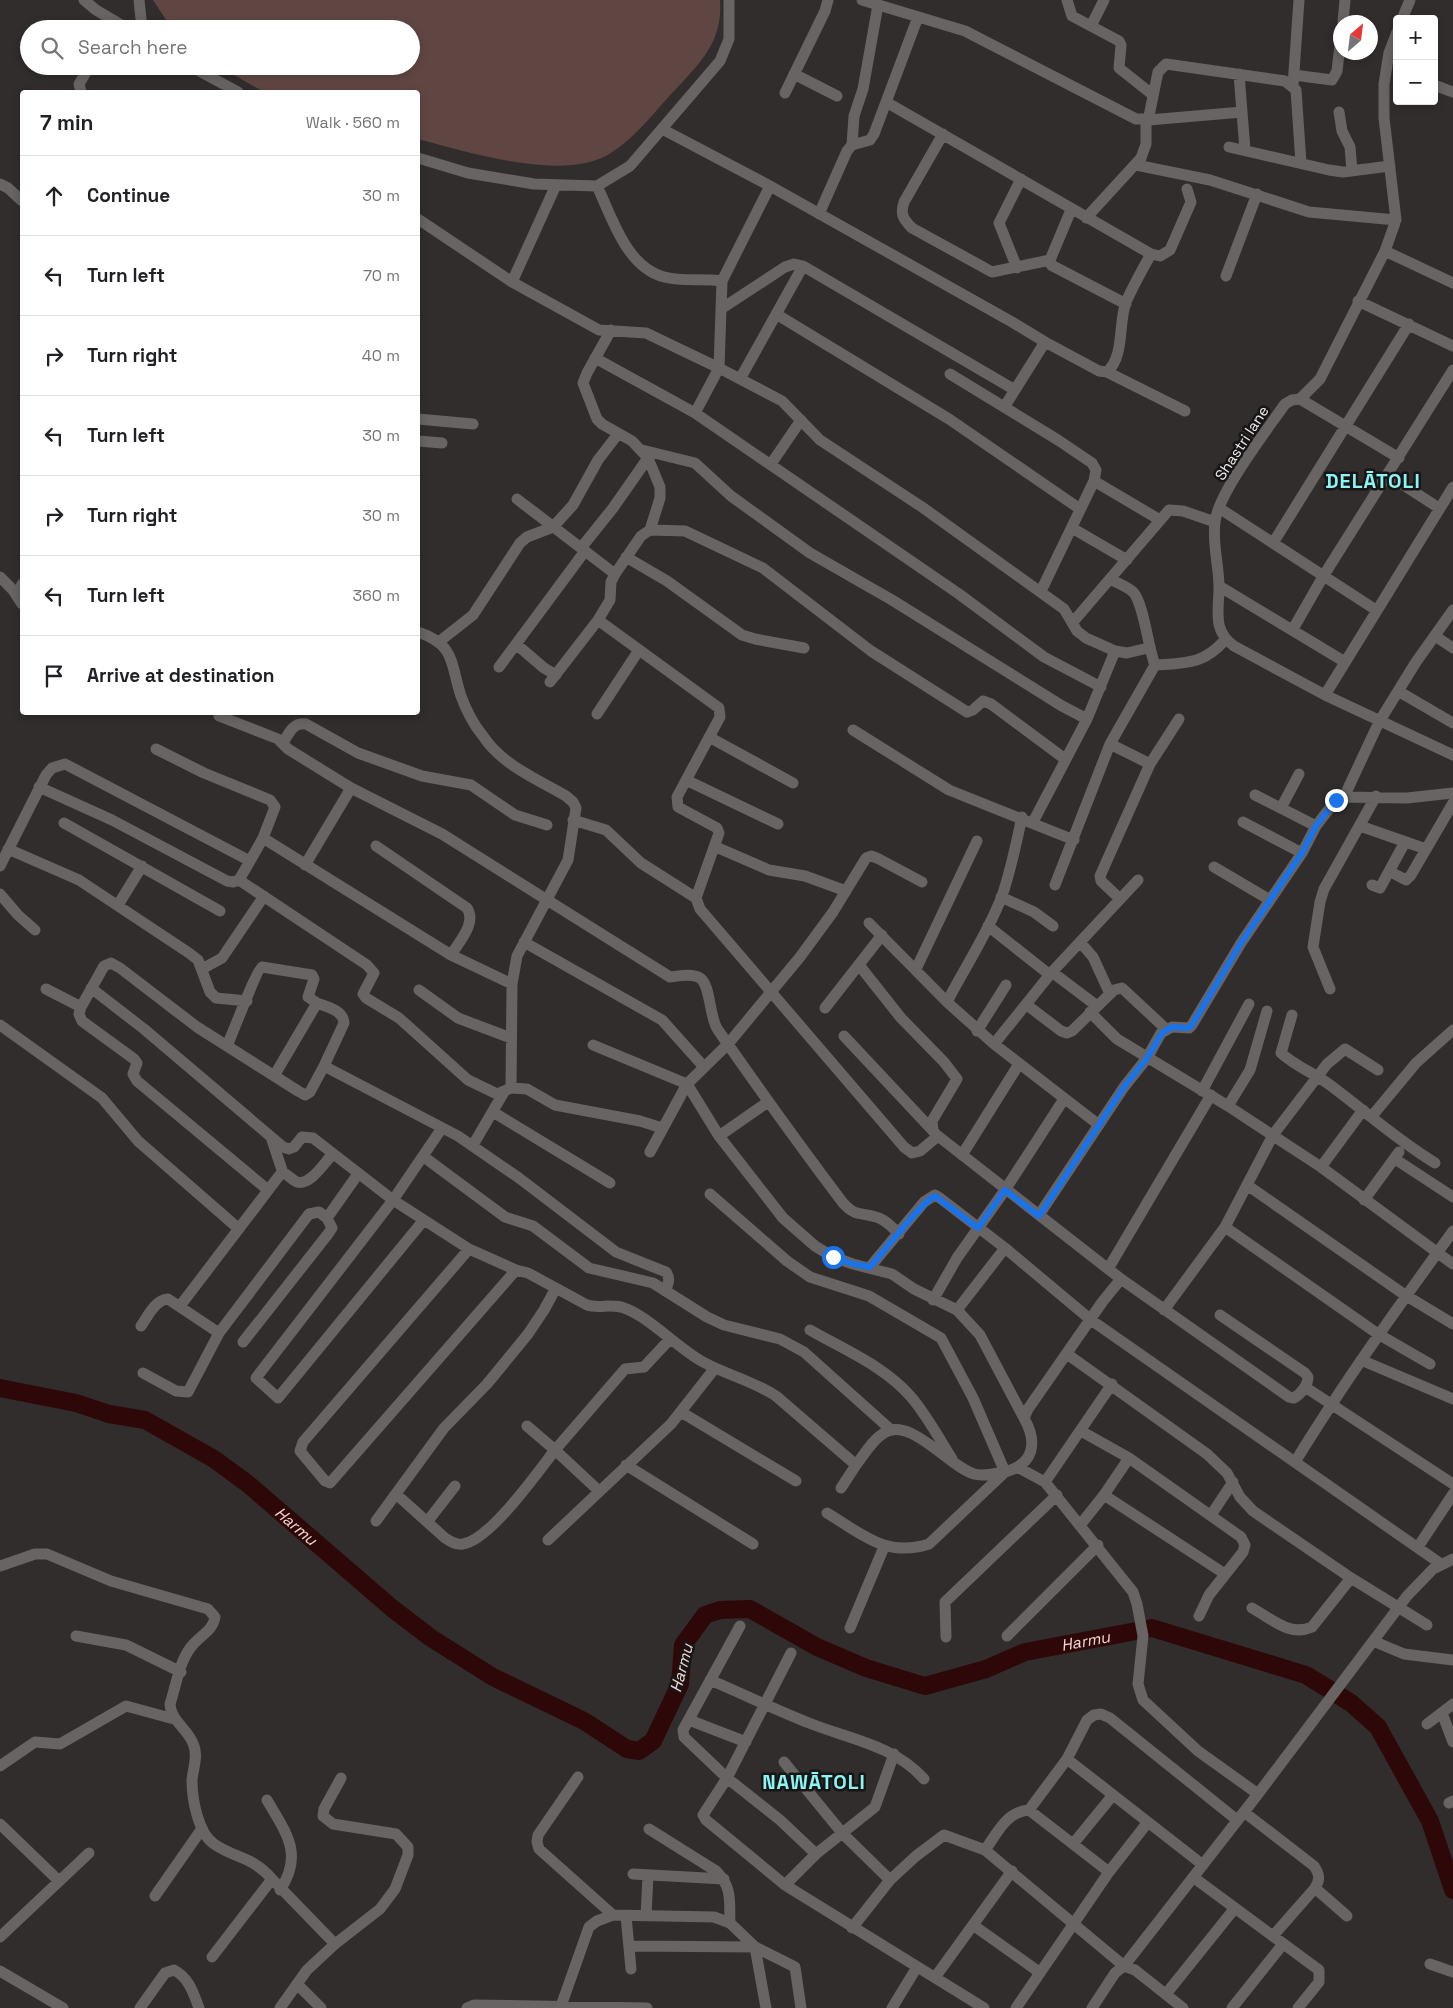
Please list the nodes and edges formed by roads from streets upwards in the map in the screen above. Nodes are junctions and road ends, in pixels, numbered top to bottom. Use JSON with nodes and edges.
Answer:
{"nodes":[{"id":1,"x":84,"y":0,"type":"edge"},
{"id":2,"x":139,"y":0,"type":"edge"},
{"id":3,"x":729,"y":0,"type":"edge"},
{"id":4,"x":828,"y":0,"type":"edge"},
{"id":5,"x":862,"y":0,"type":"edge"},
{"id":6,"x":1067,"y":0,"type":"edge"},
{"id":7,"x":1104,"y":0,"type":"edge"},
{"id":8,"x":1299,"y":0,"type":"edge"},
{"id":9,"x":1345,"y":0,"type":"edge"},
{"id":10,"x":1410,"y":0,"type":"edge"},
{"id":11,"x":878,"y":5,"type":"junction"},
{"id":12,"x":1344,"y":15,"type":"edge"},
{"id":13,"x":1404,"y":15,"type":"edge"},
{"id":14,"x":918,"y":17,"type":"junction"},
{"id":15,"x":111,"y":20,"type":"edge"},
{"id":16,"x":141,"y":20,"type":"edge"},
{"id":17,"x":1091,"y":26,"type":"junction"},
{"id":18,"x":1393,"y":42,"type":"edge"},
{"id":19,"x":1339,"y":60,"type":"edge"},
{"id":20,"x":1391,"y":70,"type":"edge"},
{"id":21,"x":794,"y":74,"type":"junction"},
{"id":22,"x":1240,"y":74,"type":"junction"},
{"id":23,"x":84,"y":75,"type":"edge"},
{"id":24,"x":207,"y":75,"type":"edge"},
{"id":25,"x":1294,"y":80,"type":"junction"},
{"id":26,"x":1438,"y":86,"type":"edge"},
{"id":27,"x":80,"y":90,"type":"edge"},
{"id":28,"x":234,"y":90,"type":"edge"},
{"id":29,"x":1453,"y":92,"type":"edge"},
{"id":30,"x":784,"y":93,"type":"dead end"},
{"id":31,"x":1153,"y":95,"type":"junction"},
{"id":32,"x":837,"y":96,"type":"dead end"},
{"id":33,"x":886,"y":102,"type":"junction"},
{"id":34,"x":1242,"y":112,"type":"junction"},
{"id":35,"x":1339,"y":112,"type":"dead end"},
{"id":36,"x":1146,"y":118,"type":"junction"},
{"id":37,"x":662,"y":130,"type":"junction"},
{"id":38,"x":943,"y":134,"type":"junction"},
{"id":39,"x":852,"y":145,"type":"junction"},
{"id":40,"x":1229,"y":147,"type":"dead end"},
{"id":41,"x":1245,"y":150,"type":"junction"},
{"id":42,"x":420,"y":159,"type":"edge"},
{"id":43,"x":1301,"y":163,"type":"junction"},
{"id":44,"x":1136,"y":165,"type":"junction"},
{"id":45,"x":1390,"y":166,"type":"junction"},
{"id":46,"x":1352,"y":171,"type":"junction"},
{"id":47,"x":1021,"y":179,"type":"junction"},
{"id":48,"x":0,"y":183,"type":"edge"},
{"id":49,"x":556,"y":185,"type":"junction"},
{"id":50,"x":597,"y":186,"type":"junction"},
{"id":51,"x":770,"y":186,"type":"junction"},
{"id":52,"x":1187,"y":189,"type":"dead end"},
{"id":53,"x":1257,"y":194,"type":"junction"},
{"id":54,"x":20,"y":199,"type":"edge"},
{"id":55,"x":1072,"y":210,"type":"junction"},
{"id":56,"x":819,"y":214,"type":"junction"},
{"id":57,"x":1086,"y":218,"type":"junction"},
{"id":58,"x":1396,"y":220,"type":"junction"},
{"id":59,"x":420,"y":225,"type":"edge"},
{"id":60,"x":1385,"y":251,"type":"junction"},
{"id":61,"x":1151,"y":254,"type":"junction"},
{"id":62,"x":1050,"y":260,"type":"junction"},
{"id":63,"x":803,"y":266,"type":"junction"},
{"id":64,"x":1017,"y":268,"type":"junction"},
{"id":65,"x":1226,"y":276,"type":"dead end"},
{"id":66,"x":722,"y":281,"type":"junction"},
{"id":67,"x":512,"y":282,"type":"junction"},
{"id":68,"x":1453,"y":283,"type":"edge"},
{"id":69,"x":1358,"y":301,"type":"junction"},
{"id":70,"x":1126,"y":304,"type":"junction"},
{"id":71,"x":720,"y":309,"type":"junction"},
{"id":72,"x":776,"y":314,"type":"junction"},
{"id":73,"x":1408,"y":324,"type":"junction"},
{"id":74,"x":611,"y":330,"type":"junction"},
{"id":75,"x":1044,"y":342,"type":"junction"},
{"id":76,"x":1453,"y":346,"type":"edge"},
{"id":77,"x":595,"y":358,"type":"junction"},
{"id":78,"x":719,"y":368,"type":"junction"},
{"id":79,"x":1453,"y":370,"type":"edge"},
{"id":80,"x":1107,"y":372,"type":"junction"},
{"id":81,"x":950,"y":374,"type":"dead end"},
{"id":82,"x":740,"y":379,"type":"junction"},
{"id":83,"x":1015,"y":390,"type":"junction"},
{"id":84,"x":1300,"y":399,"type":"junction"},
{"id":85,"x":1005,"y":406,"type":"junction"},
{"id":86,"x":1185,"y":411,"type":"dead end"},
{"id":87,"x":695,"y":413,"type":"junction"},
{"id":88,"x":420,"y":418,"type":"edge"},
{"id":89,"x":801,"y":420,"type":"junction"},
{"id":90,"x":473,"y":424,"type":"dead end"},
{"id":91,"x":1344,"y":426,"type":"junction"},
{"id":92,"x":618,"y":434,"type":"junction"},
{"id":93,"x":420,"y":441,"type":"edge"},
{"id":94,"x":442,"y":443,"type":"dead end"},
{"id":95,"x":645,"y":454,"type":"junction"},
{"id":96,"x":1399,"y":458,"type":"junction"},
{"id":97,"x":771,"y":464,"type":"junction"},
{"id":98,"x":1388,"y":476,"type":"junction"},
{"id":99,"x":1094,"y":481,"type":"junction"},
{"id":100,"x":1453,"y":487,"type":"edge"},
{"id":101,"x":517,"y":499,"type":"dead end"},
{"id":102,"x":1219,"y":508,"type":"junction"},
{"id":103,"x":1440,"y":508,"type":"junction"},
{"id":104,"x":1080,"y":509,"type":"junction"},
{"id":105,"x":1160,"y":520,"type":"junction"},
{"id":106,"x":1215,"y":522,"type":"junction"},
{"id":107,"x":553,"y":527,"type":"junction"},
{"id":108,"x":1072,"y":528,"type":"junction"},
{"id":109,"x":650,"y":530,"type":"junction"},
{"id":110,"x":1273,"y":542,"type":"junction"},
{"id":111,"x":583,"y":550,"type":"junction"},
{"id":112,"x":626,"y":557,"type":"junction"},
{"id":113,"x":1127,"y":560,"type":"junction"},
{"id":114,"x":615,"y":574,"type":"junction"},
{"id":115,"x":1324,"y":575,"type":"junction"},
{"id":116,"x":0,"y":577,"type":"edge"},
{"id":117,"x":1110,"y":579,"type":"junction"},
{"id":118,"x":1219,"y":586,"type":"junction"},
{"id":119,"x":1041,"y":592,"type":"junction"},
{"id":120,"x":20,"y":600,"type":"edge"},
{"id":121,"x":1376,"y":610,"type":"junction"},
{"id":122,"x":1453,"y":610,"type":"edge"},
{"id":123,"x":598,"y":620,"type":"junction"},
{"id":124,"x":1073,"y":622,"type":"junction"},
{"id":125,"x":1293,"y":629,"type":"junction"},
{"id":126,"x":420,"y":633,"type":"edge"},
{"id":127,"x":1435,"y":636,"type":"junction"},
{"id":128,"x":1225,"y":640,"type":"junction"},
{"id":129,"x":440,"y":642,"type":"junction"},
{"id":130,"x":516,"y":644,"type":"junction"},
{"id":131,"x":804,"y":648,"type":"dead end"},
{"id":132,"x":1148,"y":648,"type":"junction"},
{"id":133,"x":1453,"y":648,"type":"edge"},
{"id":134,"x":639,"y":650,"type":"junction"},
{"id":135,"x":1115,"y":651,"type":"junction"},
{"id":136,"x":1345,"y":662,"type":"junction"},
{"id":137,"x":1155,"y":665,"type":"junction"},
{"id":138,"x":499,"y":667,"type":"dead end"},
{"id":139,"x":1101,"y":687,"type":"junction"},
{"id":140,"x":1398,"y":691,"type":"junction"},
{"id":141,"x":1325,"y":695,"type":"junction"},
{"id":142,"x":597,"y":714,"type":"dead end"},
{"id":143,"x":218,"y":716,"type":"dead end"},
{"id":144,"x":1087,"y":719,"type":"junction"},
{"id":145,"x":1179,"y":719,"type":"dead end"},
{"id":146,"x":1379,"y":722,"type":"junction"},
{"id":147,"x":1453,"y":723,"type":"edge"},
{"id":148,"x":853,"y":730,"type":"dead end"},
{"id":149,"x":709,"y":737,"type":"junction"},
{"id":150,"x":283,"y":743,"type":"junction"},
{"id":151,"x":1110,"y":744,"type":"junction"},
{"id":152,"x":156,"y":749,"type":"dead end"},
{"id":153,"x":1453,"y":755,"type":"edge"},
{"id":154,"x":1065,"y":759,"type":"junction"},
{"id":155,"x":1150,"y":764,"type":"junction"},
{"id":156,"x":1299,"y":774,"type":"dead end"},
{"id":157,"x":686,"y":780,"type":"junction"},
{"id":158,"x":794,"y":782,"type":"dead end"},
{"id":159,"x":39,"y":787,"type":"junction"},
{"id":160,"x":351,"y":788,"type":"junction"},
{"id":161,"x":1453,"y":793,"type":"edge"},
{"id":162,"x":1256,"y":795,"type":"dead end"},
{"id":163,"x":1376,"y":796,"type":"junction"},
{"id":164,"x":1344,"y":797,"type":"junction"},
{"id":165,"x":1453,"y":802,"type":"edge"},
{"id":166,"x":1281,"y":808,"type":"junction"},
{"id":167,"x":1022,"y":817,"type":"junction"},
{"id":168,"x":573,"y":820,"type":"junction"},
{"id":169,"x":1033,"y":822,"type":"junction"},
{"id":170,"x":1243,"y":822,"type":"dead end"},
{"id":171,"x":64,"y":823,"type":"dead end"},
{"id":172,"x":778,"y":824,"type":"dead end"},
{"id":173,"x":547,"y":825,"type":"dead end"},
{"id":174,"x":1316,"y":826,"type":"junction"},
{"id":175,"x":1360,"y":826,"type":"junction"},
{"id":176,"x":264,"y":838,"type":"junction"},
{"id":177,"x":1074,"y":840,"type":"junction"},
{"id":178,"x":978,"y":841,"type":"dead end"},
{"id":179,"x":1405,"y":842,"type":"junction"},
{"id":180,"x":376,"y":846,"type":"dead end"},
{"id":181,"x":716,"y":847,"type":"junction"},
{"id":182,"x":8,"y":849,"type":"junction"},
{"id":183,"x":1426,"y":849,"type":"junction"},
{"id":184,"x":1302,"y":853,"type":"junction"},
{"id":185,"x":250,"y":861,"type":"junction"},
{"id":186,"x":305,"y":865,"type":"junction"},
{"id":187,"x":0,"y":866,"type":"edge"},
{"id":188,"x":142,"y":866,"type":"junction"},
{"id":189,"x":1214,"y":867,"type":"dead end"},
{"id":190,"x":1389,"y":871,"type":"junction"},
{"id":191,"x":239,"y":880,"type":"junction"},
{"id":192,"x":1138,"y":880,"type":"dead end"},
{"id":193,"x":922,"y":882,"type":"dead end"},
{"id":194,"x":1056,"y":884,"type":"dead end"},
{"id":195,"x":1372,"y":885,"type":"dead end"},
{"id":196,"x":846,"y":891,"type":"junction"},
{"id":197,"x":0,"y":894,"type":"edge"},
{"id":198,"x":264,"y":896,"type":"junction"},
{"id":199,"x":1001,"y":897,"type":"junction"},
{"id":200,"x":696,"y":898,"type":"junction"},
{"id":201,"x":547,"y":900,"type":"junction"},
{"id":202,"x":1120,"y":900,"type":"junction"},
{"id":203,"x":1270,"y":900,"type":"junction"},
{"id":204,"x":118,"y":906,"type":"junction"},
{"id":205,"x":220,"y":911,"type":"dead end"},
{"id":206,"x":869,"y":923,"type":"dead end"},
{"id":207,"x":988,"y":926,"type":"junction"},
{"id":208,"x":1053,"y":926,"type":"dead end"},
{"id":209,"x":35,"y":930,"type":"dead end"},
{"id":210,"x":882,"y":935,"type":"junction"},
{"id":211,"x":524,"y":942,"type":"junction"},
{"id":212,"x":1080,"y":942,"type":"junction"},
{"id":213,"x":451,"y":955,"type":"junction"},
{"id":214,"x":860,"y":965,"type":"junction"},
{"id":215,"x":202,"y":969,"type":"junction"},
{"id":216,"x":916,"y":969,"type":"junction"},
{"id":217,"x":1051,"y":974,"type":"junction"},
{"id":218,"x":512,"y":984,"type":"junction"},
{"id":219,"x":1006,"y":985,"type":"dead end"},
{"id":220,"x":91,"y":988,"type":"junction"},
{"id":221,"x":46,"y":989,"type":"dead end"},
{"id":222,"x":1330,"y":989,"type":"dead end"},
{"id":223,"x":419,"y":990,"type":"dead end"},
{"id":224,"x":772,"y":991,"type":"junction"},
{"id":225,"x":1110,"y":994,"type":"junction"},
{"id":226,"x":247,"y":1002,"type":"junction"},
{"id":227,"x":947,"y":1002,"type":"junction"},
{"id":228,"x":316,"y":1003,"type":"junction"},
{"id":229,"x":1249,"y":1004,"type":"dead end"},
{"id":230,"x":1027,"y":1005,"type":"junction"},
{"id":231,"x":81,"y":1007,"type":"junction"},
{"id":232,"x":826,"y":1008,"type":"dead end"},
{"id":233,"x":1094,"y":1009,"type":"junction"},
{"id":234,"x":1267,"y":1011,"type":"dead end"},
{"id":235,"x":1292,"y":1016,"type":"dead end"},
{"id":236,"x":0,"y":1025,"type":"edge"},
{"id":237,"x":1166,"y":1028,"type":"junction"},
{"id":238,"x":977,"y":1031,"type":"junction"},
{"id":239,"x":1449,"y":1033,"type":"edge"},
{"id":240,"x":844,"y":1036,"type":"dead end"},
{"id":241,"x":511,"y":1038,"type":"junction"},
{"id":242,"x":728,"y":1044,"type":"junction"},
{"id":243,"x":994,"y":1044,"type":"junction"},
{"id":244,"x":593,"y":1045,"type":"dead end"},
{"id":245,"x":227,"y":1046,"type":"junction"},
{"id":246,"x":1147,"y":1058,"type":"junction"},
{"id":247,"x":1019,"y":1064,"type":"junction"},
{"id":248,"x":324,"y":1066,"type":"junction"},
{"id":249,"x":704,"y":1067,"type":"junction"},
{"id":250,"x":1378,"y":1070,"type":"dead end"},
{"id":251,"x":274,"y":1076,"type":"junction"},
{"id":252,"x":1318,"y":1076,"type":"junction"},
{"id":253,"x":688,"y":1084,"type":"junction"},
{"id":254,"x":508,"y":1090,"type":"junction"},
{"id":255,"x":1207,"y":1093,"type":"junction"},
{"id":256,"x":1064,"y":1099,"type":"junction"},
{"id":257,"x":768,"y":1102,"type":"junction"},
{"id":258,"x":1228,"y":1106,"type":"junction"},
{"id":259,"x":493,"y":1112,"type":"junction"},
{"id":260,"x":1367,"y":1113,"type":"junction"},
{"id":261,"x":1099,"y":1126,"type":"junction"},
{"id":262,"x":442,"y":1128,"type":"junction"},
{"id":263,"x":662,"y":1128,"type":"junction"},
{"id":264,"x":936,"y":1133,"type":"junction"},
{"id":265,"x":1273,"y":1135,"type":"junction"},
{"id":266,"x":720,"y":1136,"type":"junction"},
{"id":267,"x":271,"y":1137,"type":"junction"},
{"id":268,"x":473,"y":1145,"type":"junction"},
{"id":269,"x":1405,"y":1145,"type":"junction"},
{"id":270,"x":650,"y":1152,"type":"dead end"},
{"id":271,"x":962,"y":1154,"type":"junction"},
{"id":272,"x":332,"y":1155,"type":"junction"},
{"id":273,"x":424,"y":1157,"type":"junction"},
{"id":274,"x":1395,"y":1159,"type":"junction"},
{"id":275,"x":1435,"y":1163,"type":"dead end"},
{"id":276,"x":1321,"y":1167,"type":"junction"},
{"id":277,"x":283,"y":1173,"type":"junction"},
{"id":278,"x":358,"y":1174,"type":"junction"},
{"id":279,"x":610,"y":1183,"type":"dead end"},
{"id":280,"x":1247,"y":1185,"type":"junction"},
{"id":281,"x":268,"y":1190,"type":"junction"},
{"id":282,"x":1005,"y":1190,"type":"junction"},
{"id":283,"x":710,"y":1194,"type":"dead end"},
{"id":284,"x":1453,"y":1197,"type":"edge"},
{"id":285,"x":393,"y":1200,"type":"junction"},
{"id":286,"x":1364,"y":1200,"type":"junction"},
{"id":287,"x":1039,"y":1216,"type":"junction"},
{"id":288,"x":327,"y":1218,"type":"junction"},
{"id":289,"x":423,"y":1220,"type":"junction"},
{"id":290,"x":1224,"y":1227,"type":"junction"},
{"id":291,"x":239,"y":1228,"type":"junction"},
{"id":292,"x":978,"y":1228,"type":"junction"},
{"id":293,"x":1453,"y":1232,"type":"edge"},
{"id":294,"x":899,"y":1234,"type":"junction"},
{"id":295,"x":1005,"y":1248,"type":"junction"},
{"id":296,"x":469,"y":1249,"type":"junction"},
{"id":297,"x":1437,"y":1254,"type":"junction"},
{"id":298,"x":1453,"y":1264,"type":"edge"},
{"id":299,"x":870,"y":1267,"type":"junction"},
{"id":300,"x":1108,"y":1269,"type":"junction"},
{"id":301,"x":516,"y":1270,"type":"junction"},
{"id":302,"x":1121,"y":1279,"type":"junction"},
{"id":303,"x":556,"y":1288,"type":"junction"},
{"id":304,"x":665,"y":1290,"type":"junction"},
{"id":305,"x":1405,"y":1295,"type":"junction"},
{"id":306,"x":932,"y":1300,"type":"junction"},
{"id":307,"x":180,"y":1306,"type":"junction"},
{"id":308,"x":957,"y":1310,"type":"junction"},
{"id":309,"x":1164,"y":1310,"type":"junction"},
{"id":310,"x":1220,"y":1315,"type":"dead end"},
{"id":311,"x":1091,"y":1320,"type":"junction"},
{"id":312,"x":1453,"y":1324,"type":"edge"},
{"id":313,"x":141,"y":1326,"type":"dead end"},
{"id":314,"x":810,"y":1330,"type":"dead end"},
{"id":315,"x":218,"y":1333,"type":"junction"},
{"id":316,"x":1378,"y":1334,"type":"junction"},
{"id":317,"x":670,"y":1340,"type":"junction"},
{"id":318,"x":243,"y":1342,"type":"dead end"},
{"id":319,"x":1067,"y":1354,"type":"junction"},
{"id":320,"x":1361,"y":1360,"type":"junction"},
{"id":321,"x":1430,"y":1364,"type":"dead end"},
{"id":322,"x":715,"y":1368,"type":"junction"},
{"id":323,"x":143,"y":1373,"type":"dead end"},
{"id":324,"x":1112,"y":1384,"type":"junction"},
{"id":325,"x":1305,"y":1387,"type":"junction"},
{"id":326,"x":1453,"y":1398,"type":"edge"},
{"id":327,"x":1331,"y":1404,"type":"junction"},
{"id":328,"x":681,"y":1412,"type":"junction"},
{"id":329,"x":1024,"y":1418,"type":"junction"},
{"id":330,"x":527,"y":1426,"type":"dead end"},
{"id":331,"x":890,"y":1429,"type":"junction"},
{"id":332,"x":1081,"y":1431,"type":"junction"},
{"id":333,"x":555,"y":1450,"type":"junction"},
{"id":334,"x":1129,"y":1458,"type":"junction"},
{"id":335,"x":1295,"y":1462,"type":"junction"},
{"id":336,"x":955,"y":1464,"type":"junction"},
{"id":337,"x":626,"y":1465,"type":"junction"},
{"id":338,"x":856,"y":1465,"type":"junction"},
{"id":339,"x":1020,"y":1468,"type":"junction"},
{"id":340,"x":1005,"y":1472,"type":"junction"},
{"id":341,"x":796,"y":1480,"type":"dead end"},
{"id":342,"x":1045,"y":1482,"type":"junction"},
{"id":343,"x":1233,"y":1482,"type":"junction"},
{"id":344,"x":1453,"y":1484,"type":"edge"},
{"id":345,"x":456,"y":1486,"type":"dead end"},
{"id":346,"x":841,"y":1488,"type":"dead end"},
{"id":347,"x":599,"y":1491,"type":"junction"},
{"id":348,"x":396,"y":1494,"type":"junction"},
{"id":349,"x":1453,"y":1494,"type":"edge"},
{"id":350,"x":1057,"y":1495,"type":"junction"},
{"id":351,"x":1104,"y":1495,"type":"junction"},
{"id":352,"x":827,"y":1513,"type":"dead end"},
{"id":353,"x":1210,"y":1516,"type":"junction"},
{"id":354,"x":376,"y":1521,"type":"dead end"},
{"id":355,"x":427,"y":1522,"type":"junction"},
{"id":356,"x":1081,"y":1524,"type":"junction"},
{"id":357,"x":548,"y":1540,"type":"dead end"},
{"id":358,"x":753,"y":1544,"type":"dead end"},
{"id":359,"x":1098,"y":1545,"type":"junction"},
{"id":360,"x":884,"y":1547,"type":"junction"},
{"id":361,"x":1418,"y":1547,"type":"junction"},
{"id":362,"x":1453,"y":1559,"type":"edge"},
{"id":363,"x":1441,"y":1564,"type":"junction"},
{"id":364,"x":0,"y":1566,"type":"edge"},
{"id":365,"x":1225,"y":1574,"type":"junction"},
{"id":366,"x":1351,"y":1578,"type":"junction"},
{"id":367,"x":1398,"y":1607,"type":"junction"},
{"id":368,"x":1252,"y":1608,"type":"dead end"},
{"id":369,"x":1199,"y":1616,"type":"dead end"},
{"id":370,"x":1427,"y":1625,"type":"dead end"},
{"id":371,"x":740,"y":1626,"type":"dead end"},
{"id":372,"x":850,"y":1628,"type":"dead end"},
{"id":373,"x":76,"y":1636,"type":"dead end"},
{"id":374,"x":1007,"y":1636,"type":"dead end"},
{"id":375,"x":946,"y":1637,"type":"dead end"},
{"id":376,"x":1373,"y":1641,"type":"junction"},
{"id":377,"x":791,"y":1652,"type":"dead end"},
{"id":378,"x":1453,"y":1660,"type":"edge"},
{"id":379,"x":180,"y":1672,"type":"junction"},
{"id":380,"x":710,"y":1680,"type":"junction"},
{"id":381,"x":765,"y":1704,"type":"junction"},
{"id":382,"x":1453,"y":1704,"type":"edge"},
{"id":383,"x":1442,"y":1713,"type":"junction"},
{"id":384,"x":174,"y":1719,"type":"junction"},
{"id":385,"x":689,"y":1720,"type":"junction"},
{"id":386,"x":1427,"y":1724,"type":"dead end"},
{"id":387,"x":746,"y":1742,"type":"junction"},
{"id":388,"x":1453,"y":1742,"type":"edge"},
{"id":389,"x":894,"y":1754,"type":"junction"},
{"id":390,"x":1067,"y":1759,"type":"junction"},
{"id":391,"x":784,"y":1762,"type":"dead end"},
{"id":392,"x":0,"y":1766,"type":"edge"},
{"id":393,"x":578,"y":1777,"type":"dead end"},
{"id":394,"x":341,"y":1778,"type":"dead end"},
{"id":395,"x":727,"y":1778,"type":"junction"},
{"id":396,"x":924,"y":1779,"type":"dead end"},
{"id":397,"x":1258,"y":1794,"type":"junction"},
{"id":398,"x":1113,"y":1795,"type":"junction"},
{"id":399,"x":268,"y":1800,"type":"dead end"},
{"id":400,"x":1029,"y":1810,"type":"junction"},
{"id":401,"x":1241,"y":1816,"type":"junction"},
{"id":402,"x":1148,"y":1822,"type":"junction"},
{"id":403,"x":0,"y":1824,"type":"edge"},
{"id":404,"x":649,"y":1829,"type":"dead end"},
{"id":405,"x":201,"y":1830,"type":"junction"},
{"id":406,"x":843,"y":1834,"type":"junction"},
{"id":407,"x":1073,"y":1844,"type":"junction"},
{"id":408,"x":985,"y":1850,"type":"junction"},
{"id":409,"x":89,"y":1853,"type":"dead end"},
{"id":410,"x":816,"y":1854,"type":"junction"},
{"id":411,"x":1202,"y":1865,"type":"junction"},
{"id":412,"x":1012,"y":1871,"type":"junction"},
{"id":413,"x":1109,"y":1872,"type":"junction"},
{"id":414,"x":633,"y":1874,"type":"dead end"},
{"id":415,"x":648,"y":1875,"type":"junction"},
{"id":416,"x":1194,"y":1877,"type":"junction"},
{"id":417,"x":724,"y":1879,"type":"junction"},
{"id":418,"x":272,"y":1880,"type":"junction"},
{"id":419,"x":890,"y":1880,"type":"junction"},
{"id":420,"x":59,"y":1881,"type":"junction"},
{"id":421,"x":786,"y":1885,"type":"junction"},
{"id":422,"x":1315,"y":1888,"type":"junction"},
{"id":423,"x":280,"y":1890,"type":"junction"},
{"id":424,"x":155,"y":1896,"type":"dead end"},
{"id":425,"x":1235,"y":1908,"type":"junction"},
{"id":426,"x":613,"y":1915,"type":"junction"},
{"id":427,"x":626,"y":1916,"type":"junction"},
{"id":428,"x":646,"y":1916,"type":"junction"},
{"id":429,"x":1347,"y":1916,"type":"dead end"},
{"id":430,"x":1073,"y":1922,"type":"junction"},
{"id":431,"x":730,"y":1923,"type":"junction"},
{"id":432,"x":973,"y":1925,"type":"junction"},
{"id":433,"x":852,"y":1928,"type":"junction"},
{"id":434,"x":0,"y":1936,"type":"edge"},
{"id":435,"x":1273,"y":1936,"type":"junction"},
{"id":436,"x":335,"y":1944,"type":"junction"},
{"id":437,"x":1283,"y":1944,"type":"junction"},
{"id":438,"x":629,"y":1946,"type":"junction"},
{"id":439,"x":755,"y":1947,"type":"junction"},
{"id":440,"x":212,"y":1957,"type":"dead end"},
{"id":441,"x":1430,"y":1964,"type":"dead end"},
{"id":442,"x":1124,"y":1966,"type":"junction"},
{"id":443,"x":917,"y":1967,"type":"junction"},
{"id":444,"x":631,"y":1969,"type":"dead end"},
{"id":445,"x":0,"y":1971,"type":"edge"},
{"id":446,"x":1039,"y":1972,"type":"junction"},
{"id":447,"x":1453,"y":1972,"type":"edge"},
{"id":448,"x":936,"y":1976,"type":"junction"},
{"id":449,"x":297,"y":1984,"type":"junction"},
{"id":450,"x":1166,"y":1994,"type":"junction"},
{"id":451,"x":566,"y":2007,"type":"edge"},
{"id":452,"x":63,"y":2008,"type":"edge"},
{"id":453,"x":140,"y":2008,"type":"edge"},
{"id":454,"x":199,"y":2008,"type":"edge"},
{"id":455,"x":280,"y":2008,"type":"edge"},
{"id":456,"x":321,"y":2008,"type":"edge"},
{"id":457,"x":467,"y":2008,"type":"edge"},
{"id":458,"x":642,"y":2008,"type":"edge"},
{"id":459,"x":647,"y":2008,"type":"edge"},
{"id":460,"x":766,"y":2008,"type":"edge"},
{"id":461,"x":801,"y":2008,"type":"edge"},
{"id":462,"x":892,"y":2008,"type":"edge"},
{"id":463,"x":984,"y":2008,"type":"edge"},
{"id":464,"x":1016,"y":2008,"type":"edge"},
{"id":465,"x":1092,"y":2008,"type":"edge"},
{"id":466,"x":1183,"y":2008,"type":"edge"},
{"id":467,"x":1232,"y":2008,"type":"edge"},
{"id":468,"x":1298,"y":2008,"type":"edge"}],
"edges":[{"from":1,"to":15,"type":"street"},
{"from":2,"to":16,"type":"street"},
{"from":3,"to":37,"type":"street"},
{"from":4,"to":21,"type":"street"},
{"from":5,"to":11,"type":"street"},
{"from":6,"to":17,"type":"street"},
{"from":7,"to":17,"type":"street"},
{"from":8,"to":25,"type":"street"},
{"from":9,"to":12,"type":"street"},
{"from":10,"to":13,"type":"street"},
{"from":11,"to":14,"type":"street"},
{"from":11,"to":39,"type":"street"},
{"from":14,"to":33,"type":"street"},
{"from":14,"to":36,"type":"street"},
{"from":17,"to":31,"type":"street"},
{"from":18,"to":20,"type":"street","name":"Shastri lane"},
{"from":19,"to":25,"type":"street"},
{"from":20,"to":45,"type":"street","name":"Shastri lane"},
{"from":21,"to":30,"type":"street"},
{"from":21,"to":32,"type":"street"},
{"from":22,"to":25,"type":"street"},
{"from":22,"to":31,"type":"street"},
{"from":22,"to":34,"type":"street"},
{"from":23,"to":27,"type":"street"},
{"from":24,"to":28,"type":"street"},
{"from":25,"to":43,"type":"street"},
{"from":26,"to":29,"type":"street"},
{"from":31,"to":36,"type":"street"},
{"from":33,"to":38,"type":"street"},
{"from":33,"to":39,"type":"street"},
{"from":34,"to":36,"type":"street"},
{"from":34,"to":41,"type":"street"},
{"from":35,"to":46,"type":"street"},
{"from":36,"to":44,"type":"street"},
{"from":37,"to":50,"type":"street"},
{"from":37,"to":51,"type":"street"},
{"from":38,"to":47,"type":"street"},
{"from":38,"to":64,"type":"street"},
{"from":39,"to":56,"type":"street"},
{"from":40,"to":41,"type":"street"},
{"from":41,"to":43,"type":"street"},
{"from":42,"to":49,"type":"street"},
{"from":43,"to":46,"type":"street"},
{"from":44,"to":53,"type":"street"},
{"from":44,"to":57,"type":"street"},
{"from":45,"to":46,"type":"street"},
{"from":45,"to":58,"type":"street","name":"Shastri lane"},
{"from":47,"to":55,"type":"street"},
{"from":47,"to":64,"type":"street"},
{"from":48,"to":54,"type":"street"},
{"from":49,"to":50,"type":"street"},
{"from":49,"to":67,"type":"street"},
{"from":50,"to":66,"type":"street"},
{"from":51,"to":56,"type":"street"},
{"from":51,"to":66,"type":"street"},
{"from":52,"to":61,"type":"street"},
{"from":53,"to":58,"type":"street"},
{"from":53,"to":65,"type":"street"},
{"from":55,"to":57,"type":"street"},
{"from":55,"to":62,"type":"street"},
{"from":56,"to":75,"type":"street"},
{"from":57,"to":61,"type":"street"},
{"from":58,"to":60,"type":"street","name":"Shastri lane"},
{"from":59,"to":67,"type":"street"},
{"from":60,"to":68,"type":"street"},
{"from":60,"to":69,"type":"street","name":"Shastri lane"},
{"from":61,"to":70,"type":"street"},
{"from":62,"to":64,"type":"street"},
{"from":62,"to":70,"type":"street"},
{"from":63,"to":71,"type":"street"},
{"from":63,"to":72,"type":"street"},
{"from":63,"to":83,"type":"street"},
{"from":66,"to":71,"type":"street"},
{"from":67,"to":74,"type":"street"},
{"from":69,"to":73,"type":"street"},
{"from":69,"to":84,"type":"street","name":"Shastri lane"},
{"from":70,"to":80,"type":"street"},
{"from":71,"to":78,"type":"street"},
{"from":72,"to":82,"type":"street"},
{"from":72,"to":104,"type":"street"},
{"from":73,"to":76,"type":"street"},
{"from":73,"to":91,"type":"street"},
{"from":74,"to":77,"type":"street"},
{"from":74,"to":78,"type":"street"},
{"from":75,"to":80,"type":"street"},
{"from":75,"to":83,"type":"street"},
{"from":77,"to":87,"type":"street"},
{"from":77,"to":92,"type":"street"},
{"from":78,"to":82,"type":"street"},
{"from":78,"to":87,"type":"street"},
{"from":79,"to":96,"type":"street"},
{"from":80,"to":86,"type":"street"},
{"from":81,"to":85,"type":"street"},
{"from":82,"to":89,"type":"street"},
{"from":83,"to":85,"type":"street"},
{"from":84,"to":91,"type":"street"},
{"from":84,"to":102,"type":"street","name":"Shastri lane"},
{"from":85,"to":99,"type":"street"},
{"from":87,"to":97,"type":"street"},
{"from":88,"to":90,"type":"street"},
{"from":89,"to":97,"type":"street"},
{"from":89,"to":119,"type":"street"},
{"from":91,"to":96,"type":"street"},
{"from":91,"to":110,"type":"street"},
{"from":92,"to":95,"type":"street"},
{"from":92,"to":107,"type":"street"},
{"from":93,"to":94,"type":"street"},
{"from":95,"to":109,"type":"street"},
{"from":95,"to":111,"type":"street"},
{"from":95,"to":144,"type":"street"},
{"from":96,"to":98,"type":"street"},
{"from":97,"to":139,"type":"street"},
{"from":98,"to":103,"type":"street"},
{"from":98,"to":115,"type":"street"},
{"from":99,"to":104,"type":"street"},
{"from":99,"to":105,"type":"street"},
{"from":100,"to":103,"type":"street"},
{"from":101,"to":107,"type":"street"},
{"from":102,"to":106,"type":"street","name":"Shastri lane"},
{"from":102,"to":110,"type":"street"},
{"from":103,"to":121,"type":"street"},
{"from":104,"to":108,"type":"street"},
{"from":105,"to":106,"type":"street"},
{"from":105,"to":113,"type":"street"},
{"from":106,"to":118,"type":"street","name":"Shastri lane"},
{"from":107,"to":111,"type":"street"},
{"from":107,"to":129,"type":"street"},
{"from":108,"to":113,"type":"street"},
{"from":108,"to":119,"type":"street"},
{"from":109,"to":112,"type":"street"},
{"from":109,"to":154,"type":"street"},
{"from":110,"to":115,"type":"street"},
{"from":111,"to":114,"type":"street"},
{"from":111,"to":130,"type":"street"},
{"from":112,"to":114,"type":"street"},
{"from":112,"to":131,"type":"street"},
{"from":113,"to":117,"type":"street"},
{"from":114,"to":123,"type":"street"},
{"from":115,"to":121,"type":"street"},
{"from":115,"to":125,"type":"street"},
{"from":116,"to":120,"type":"street"},
{"from":117,"to":124,"type":"street"},
{"from":117,"to":132,"type":"street"},
{"from":118,"to":125,"type":"street"},
{"from":118,"to":128,"type":"street","name":"Shastri lane"},
{"from":119,"to":124,"type":"street"},
{"from":121,"to":136,"type":"street"},
{"from":122,"to":127,"type":"street"},
{"from":123,"to":130,"type":"street"},
{"from":123,"to":134,"type":"street"},
{"from":124,"to":135,"type":"street"},
{"from":125,"to":136,"type":"street"},
{"from":126,"to":129,"type":"street"},
{"from":127,"to":133,"type":"street"},
{"from":127,"to":140,"type":"street"},
{"from":128,"to":137,"type":"street"},
{"from":128,"to":141,"type":"street"},
{"from":129,"to":168,"type":"street"},
{"from":130,"to":138,"type":"street"},
{"from":132,"to":135,"type":"street"},
{"from":132,"to":137,"type":"street"},
{"from":134,"to":142,"type":"street"},
{"from":134,"to":149,"type":"street"},
{"from":135,"to":139,"type":"street"},
{"from":136,"to":141,"type":"street"},
{"from":137,"to":151,"type":"street"},
{"from":139,"to":144,"type":"street"},
{"from":140,"to":146,"type":"street"},
{"from":140,"to":147,"type":"street"},
{"from":141,"to":146,"type":"street"},
{"from":143,"to":150,"type":"street"},
{"from":144,"to":154,"type":"street"},
{"from":145,"to":155,"type":"street"},
{"from":146,"to":153,"type":"street"},
{"from":146,"to":164,"type":"street"},
{"from":148,"to":167,"type":"street"},
{"from":149,"to":157,"type":"street"},
{"from":149,"to":158,"type":"street"},
{"from":150,"to":160,"type":"street"},
{"from":150,"to":173,"type":"street"},
{"from":151,"to":155,"type":"street"},
{"from":151,"to":177,"type":"street"},
{"from":152,"to":176,"type":"street"},
{"from":154,"to":169,"type":"street"},
{"from":155,"to":202,"type":"street"},
{"from":156,"to":166,"type":"street"},
{"from":157,"to":172,"type":"street"},
{"from":157,"to":181,"type":"street"},
{"from":159,"to":182,"type":"street"},
{"from":159,"to":185,"type":"street"},
{"from":159,"to":191,"type":"street"},
{"from":160,"to":186,"type":"street"},
{"from":160,"to":201,"type":"street"},
{"from":161,"to":163,"type":"street"},
{"from":162,"to":166,"type":"street"},
{"from":163,"to":164,"type":"street"},
{"from":163,"to":175,"type":"street"},
{"from":164,"to":174,"type":"street"},
{"from":165,"to":183,"type":"street"},
{"from":166,"to":174,"type":"street"},
{"from":167,"to":169,"type":"street"},
{"from":167,"to":199,"type":"street"},
{"from":168,"to":200,"type":"street"},
{"from":168,"to":201,"type":"street"},
{"from":169,"to":177,"type":"street"},
{"from":170,"to":184,"type":"street"},
{"from":171,"to":188,"type":"street"},
{"from":174,"to":184,"type":"street"},
{"from":175,"to":179,"type":"street"},
{"from":175,"to":222,"type":"street"},
{"from":176,"to":185,"type":"street"},
{"from":176,"to":186,"type":"street"},
{"from":177,"to":194,"type":"street"},
{"from":178,"to":216,"type":"street"},
{"from":179,"to":183,"type":"street"},
{"from":179,"to":190,"type":"street"},
{"from":180,"to":213,"type":"street"},
{"from":181,"to":196,"type":"street"},
{"from":181,"to":200,"type":"street"},
{"from":182,"to":187,"type":"street"},
{"from":182,"to":204,"type":"street"},
{"from":183,"to":190,"type":"street"},
{"from":184,"to":203,"type":"street"},
{"from":185,"to":191,"type":"street"},
{"from":186,"to":213,"type":"street"},
{"from":188,"to":204,"type":"street"},
{"from":188,"to":205,"type":"street"},
{"from":189,"to":203,"type":"street"},
{"from":190,"to":195,"type":"street"},
{"from":191,"to":198,"type":"street"},
{"from":192,"to":202,"type":"street"},
{"from":193,"to":196,"type":"street"},
{"from":196,"to":224,"type":"street"},
{"from":197,"to":209,"type":"street"},
{"from":198,"to":215,"type":"street"},
{"from":198,"to":254,"type":"street"},
{"from":199,"to":207,"type":"street"},
{"from":199,"to":208,"type":"street"},
{"from":200,"to":224,"type":"street"},
{"from":201,"to":211,"type":"street"},
{"from":201,"to":242,"type":"street"},
{"from":202,"to":212,"type":"street"},
{"from":203,"to":237,"type":"street"},
{"from":204,"to":215,"type":"street"},
{"from":206,"to":210,"type":"street"},
{"from":207,"to":217,"type":"street"},
{"from":207,"to":227,"type":"street"},
{"from":210,"to":214,"type":"street"},
{"from":210,"to":216,"type":"street"},
{"from":211,"to":218,"type":"street"},
{"from":211,"to":249,"type":"street"},
{"from":212,"to":217,"type":"street"},
{"from":212,"to":225,"type":"street"},
{"from":213,"to":218,"type":"street"},
{"from":214,"to":232,"type":"street"},
{"from":214,"to":264,"type":"street"},
{"from":215,"to":226,"type":"street"},
{"from":216,"to":227,"type":"street"},
{"from":217,"to":230,"type":"street"},
{"from":217,"to":233,"type":"street"},
{"from":218,"to":241,"type":"street"},
{"from":219,"to":238,"type":"street"},
{"from":220,"to":231,"type":"street"},
{"from":220,"to":245,"type":"street"},
{"from":220,"to":267,"type":"street"},
{"from":221,"to":231,"type":"street"},
{"from":223,"to":241,"type":"street"},
{"from":224,"to":242,"type":"street"},
{"from":224,"to":264,"type":"street"},
{"from":225,"to":233,"type":"street"},
{"from":225,"to":237,"type":"street"},
{"from":226,"to":228,"type":"street"},
{"from":226,"to":245,"type":"street"},
{"from":227,"to":238,"type":"street"},
{"from":228,"to":248,"type":"street"},
{"from":228,"to":251,"type":"street"},
{"from":229,"to":255,"type":"street"},
{"from":230,"to":233,"type":"street"},
{"from":230,"to":243,"type":"street"},
{"from":231,"to":281,"type":"street"},
{"from":233,"to":246,"type":"street"},
{"from":234,"to":258,"type":"street"},
{"from":235,"to":252,"type":"street"},
{"from":236,"to":291,"type":"street"},
{"from":237,"to":246,"type":"street"},
{"from":238,"to":243,"type":"street"},
{"from":239,"to":260,"type":"street"},
{"from":240,"to":264,"type":"street"},
{"from":241,"to":254,"type":"street"},
{"from":242,"to":249,"type":"street"},
{"from":242,"to":257,"type":"street"},
{"from":243,"to":247,"type":"street"},
{"from":244,"to":253,"type":"street"},
{"from":245,"to":251,"type":"street"},
{"from":246,"to":255,"type":"street"},
{"from":246,"to":261,"type":"street"},
{"from":247,"to":256,"type":"street"},
{"from":247,"to":271,"type":"street"},
{"from":248,"to":251,"type":"street"},
{"from":248,"to":262,"type":"street"},
{"from":249,"to":253,"type":"street"},
{"from":250,"to":252,"type":"street"},
{"from":252,"to":260,"type":"street"},
{"from":252,"to":265,"type":"street"},
{"from":253,"to":263,"type":"street"},
{"from":253,"to":266,"type":"street"},
{"from":254,"to":259,"type":"street"},
{"from":254,"to":263,"type":"street"},
{"from":255,"to":258,"type":"street"},
{"from":255,"to":300,"type":"street"},
{"from":256,"to":261,"type":"street"},
{"from":256,"to":282,"type":"street"},
{"from":257,"to":266,"type":"street"},
{"from":257,"to":294,"type":"street"},
{"from":258,"to":265,"type":"street"},
{"from":259,"to":268,"type":"street"},
{"from":259,"to":279,"type":"street"},
{"from":260,"to":269,"type":"street"},
{"from":260,"to":276,"type":"street"},
{"from":261,"to":287,"type":"street"},
{"from":262,"to":268,"type":"street"},
{"from":262,"to":273,"type":"street"},
{"from":263,"to":270,"type":"street"},
{"from":264,"to":271,"type":"street"},
{"from":265,"to":276,"type":"street"},
{"from":265,"to":280,"type":"street"},
{"from":266,"to":299,"type":"street"},
{"from":267,"to":272,"type":"street"},
{"from":267,"to":277,"type":"street"},
{"from":268,"to":304,"type":"street"},
{"from":269,"to":274,"type":"street"},
{"from":269,"to":275,"type":"street"},
{"from":271,"to":282,"type":"street"},
{"from":272,"to":277,"type":"street"},
{"from":272,"to":278,"type":"street"},
{"from":273,"to":285,"type":"street"},
{"from":273,"to":304,"type":"street"},
{"from":274,"to":284,"type":"street"},
{"from":274,"to":286,"type":"street"},
{"from":276,"to":286,"type":"street"},
{"from":277,"to":281,"type":"street"},
{"from":278,"to":285,"type":"street"},
{"from":278,"to":288,"type":"street"},
{"from":280,"to":290,"type":"street"},
{"from":280,"to":305,"type":"street"},
{"from":281,"to":291,"type":"street"},
{"from":282,"to":287,"type":"street"},
{"from":282,"to":292,"type":"street"},
{"from":283,"to":340,"type":"street"},
{"from":285,"to":289,"type":"street"},
{"from":285,"to":289,"type":"street"},
{"from":286,"to":297,"type":"street"},
{"from":287,"to":300,"type":"street"},
{"from":288,"to":315,"type":"street"},
{"from":288,"to":318,"type":"street"},
{"from":289,"to":296,"type":"street"},
{"from":290,"to":309,"type":"street"},
{"from":290,"to":316,"type":"street"},
{"from":291,"to":307,"type":"street"},
{"from":292,"to":294,"type":"street"},
{"from":292,"to":295,"type":"street"},
{"from":292,"to":306,"type":"street"},
{"from":293,"to":297,"type":"street"},
{"from":294,"to":299,"type":"street"},
{"from":295,"to":308,"type":"street"},
{"from":295,"to":311,"type":"street"},
{"from":296,"to":301,"type":"street"},
{"from":296,"to":301,"type":"street"},
{"from":297,"to":298,"type":"street"},
{"from":297,"to":305,"type":"street"},
{"from":299,"to":306,"type":"street"},
{"from":300,"to":302,"type":"street"},
{"from":301,"to":303,"type":"street"},
{"from":302,"to":309,"type":"street"},
{"from":302,"to":311,"type":"street"},
{"from":303,"to":317,"type":"street"},
{"from":303,"to":348,"type":"street"},
{"from":304,"to":331,"type":"street"},
{"from":305,"to":312,"type":"street"},
{"from":305,"to":316,"type":"street"},
{"from":306,"to":308,"type":"street"},
{"from":307,"to":313,"type":"street"},
{"from":307,"to":315,"type":"street"},
{"from":308,"to":329,"type":"street"},
{"from":309,"to":325,"type":"street"},
{"from":310,"to":325,"type":"street"},
{"from":311,"to":319,"type":"street"},
{"from":311,"to":335,"type":"street"},
{"from":314,"to":336,"type":"street"},
{"from":315,"to":323,"type":"street"},
{"from":316,"to":320,"type":"street"},
{"from":316,"to":321,"type":"street"},
{"from":317,"to":322,"type":"street"},
{"from":317,"to":333,"type":"street"},
{"from":319,"to":324,"type":"street"},
{"from":319,"to":329,"type":"street"},
{"from":320,"to":326,"type":"street"},
{"from":320,"to":327,"type":"street"},
{"from":322,"to":328,"type":"street"},
{"from":322,"to":338,"type":"street"},
{"from":324,"to":332,"type":"street"},
{"from":324,"to":343,"type":"street"},
{"from":325,"to":327,"type":"street"},
{"from":327,"to":335,"type":"street"},
{"from":327,"to":344,"type":"street"},
{"from":328,"to":337,"type":"street"},
{"from":328,"to":341,"type":"street"},
{"from":329,"to":339,"type":"street"},
{"from":330,"to":333,"type":"street"},
{"from":331,"to":336,"type":"street"},
{"from":331,"to":338,"type":"street"},
{"from":332,"to":334,"type":"street"},
{"from":332,"to":342,"type":"street"},
{"from":333,"to":347,"type":"street"},
{"from":333,"to":355,"type":"street"},
{"from":334,"to":351,"type":"street"},
{"from":334,"to":353,"type":"street"},
{"from":335,"to":361,"type":"street"},
{"from":336,"to":340,"type":"street"},
{"from":337,"to":347,"type":"street"},
{"from":337,"to":358,"type":"street"},
{"from":338,"to":346,"type":"street"},
{"from":339,"to":340,"type":"street"},
{"from":339,"to":342,"type":"street"},
{"from":340,"to":360,"type":"street"},
{"from":342,"to":350,"type":"street"},
{"from":343,"to":353,"type":"street"},
{"from":343,"to":366,"type":"street"},
{"from":345,"to":355,"type":"street"},
{"from":347,"to":357,"type":"street"},
{"from":348,"to":354,"type":"street"},
{"from":348,"to":355,"type":"street"},
{"from":349,"to":361,"type":"street"},
{"from":350,"to":356,"type":"street"},
{"from":350,"to":375,"type":"street"},
{"from":351,"to":356,"type":"street"},
{"from":351,"to":365,"type":"street"},
{"from":352,"to":360,"type":"street"},
{"from":353,"to":365,"type":"street"},
{"from":356,"to":359,"type":"street"},
{"from":359,"to":374,"type":"street"},
{"from":359,"to":397,"type":"street"},
{"from":360,"to":372,"type":"street"},
{"from":361,"to":363,"type":"street"},
{"from":362,"to":363,"type":"street"},
{"from":363,"to":367,"type":"street"},
{"from":364,"to":379,"type":"street"},
{"from":365,"to":369,"type":"street"},
{"from":366,"to":367,"type":"street"},
{"from":366,"to":368,"type":"street"},
{"from":367,"to":370,"type":"street"},
{"from":367,"to":376,"type":"street"},
{"from":371,"to":380,"type":"street"},
{"from":373,"to":379,"type":"street"},
{"from":376,"to":378,"type":"street"},
{"from":376,"to":397,"type":"street"},
{"from":377,"to":381,"type":"street"},
{"from":379,"to":384,"type":"street"},
{"from":380,"to":381,"type":"street"},
{"from":380,"to":385,"type":"street"},
{"from":381,"to":387,"type":"street"},
{"from":381,"to":389,"type":"street"},
{"from":382,"to":383,"type":"street"},
{"from":383,"to":386,"type":"street"},
{"from":383,"to":388,"type":"street"},
{"from":384,"to":392,"type":"street"},
{"from":384,"to":405,"type":"street"},
{"from":385,"to":387,"type":"street"},
{"from":385,"to":395,"type":"street"},
{"from":387,"to":395,"type":"street"},
{"from":389,"to":396,"type":"street"},
{"from":389,"to":406,"type":"street"},
{"from":390,"to":398,"type":"street"},
{"from":390,"to":400,"type":"street"},
{"from":390,"to":401,"type":"street"},
{"from":391,"to":406,"type":"street"},
{"from":393,"to":426,"type":"street"},
{"from":394,"to":436,"type":"street"},
{"from":395,"to":410,"type":"street"},
{"from":395,"to":421,"type":"street"},
{"from":397,"to":401,"type":"street"},
{"from":398,"to":402,"type":"street"},
{"from":398,"to":407,"type":"street"},
{"from":399,"to":423,"type":"street"},
{"from":400,"to":407,"type":"street"},
{"from":400,"to":408,"type":"street"},
{"from":401,"to":411,"type":"street"},
{"from":401,"to":422,"type":"street"},
{"from":402,"to":411,"type":"street"},
{"from":402,"to":413,"type":"street"},
{"from":403,"to":420,"type":"street"},
{"from":404,"to":417,"type":"street"},
{"from":405,"to":418,"type":"street"},
{"from":405,"to":424,"type":"street"},
{"from":406,"to":410,"type":"street"},
{"from":406,"to":419,"type":"street"},
{"from":407,"to":413,"type":"street"},
{"from":408,"to":412,"type":"street"},
{"from":408,"to":419,"type":"street"},
{"from":409,"to":420,"type":"street"},
{"from":410,"to":421,"type":"street"},
{"from":411,"to":416,"type":"street"},
{"from":412,"to":430,"type":"street"},
{"from":412,"to":432,"type":"street"},
{"from":413,"to":430,"type":"street"},
{"from":414,"to":415,"type":"street"},
{"from":415,"to":417,"type":"street"},
{"from":415,"to":428,"type":"street"},
{"from":416,"to":425,"type":"street"},
{"from":416,"to":442,"type":"street"},
{"from":417,"to":431,"type":"street"},
{"from":418,"to":423,"type":"street"},
{"from":418,"to":440,"type":"street"},
{"from":419,"to":433,"type":"street"},
{"from":420,"to":434,"type":"street"},
{"from":421,"to":433,"type":"street"},
{"from":422,"to":429,"type":"street"},
{"from":422,"to":435,"type":"street"},
{"from":423,"to":436,"type":"street"},
{"from":425,"to":435,"type":"street"},
{"from":425,"to":450,"type":"street"},
{"from":426,"to":427,"type":"street"},
{"from":426,"to":451,"type":"street"},
{"from":427,"to":428,"type":"street"},
{"from":427,"to":438,"type":"street"},
{"from":428,"to":431,"type":"street"},
{"from":430,"to":442,"type":"street"},
{"from":430,"to":446,"type":"street"},
{"from":431,"to":439,"type":"street"},
{"from":432,"to":446,"type":"street"},
{"from":432,"to":448,"type":"street"},
{"from":433,"to":443,"type":"street"},
{"from":435,"to":437,"type":"street"},
{"from":436,"to":449,"type":"street"},
{"from":437,"to":467,"type":"street"},
{"from":437,"to":468,"type":"street"},
{"from":438,"to":439,"type":"street"},
{"from":438,"to":444,"type":"street"},
{"from":439,"to":460,"type":"street"},
{"from":439,"to":461,"type":"street"},
{"from":441,"to":447,"type":"street"},
{"from":442,"to":450,"type":"street"},
{"from":442,"to":465,"type":"street"},
{"from":443,"to":448,"type":"street"},
{"from":443,"to":462,"type":"street"},
{"from":445,"to":452,"type":"street"},
{"from":446,"to":464,"type":"street"},
{"from":448,"to":463,"type":"street"},
{"from":449,"to":455,"type":"street"},
{"from":449,"to":456,"type":"street"},
{"from":450,"to":466,"type":"street"},
{"from":451,"to":457,"type":"street"},
{"from":451,"to":458,"type":"street"},
{"from":453,"to":454,"type":"street"},
{"from":458,"to":459,"type":"street"}]}
